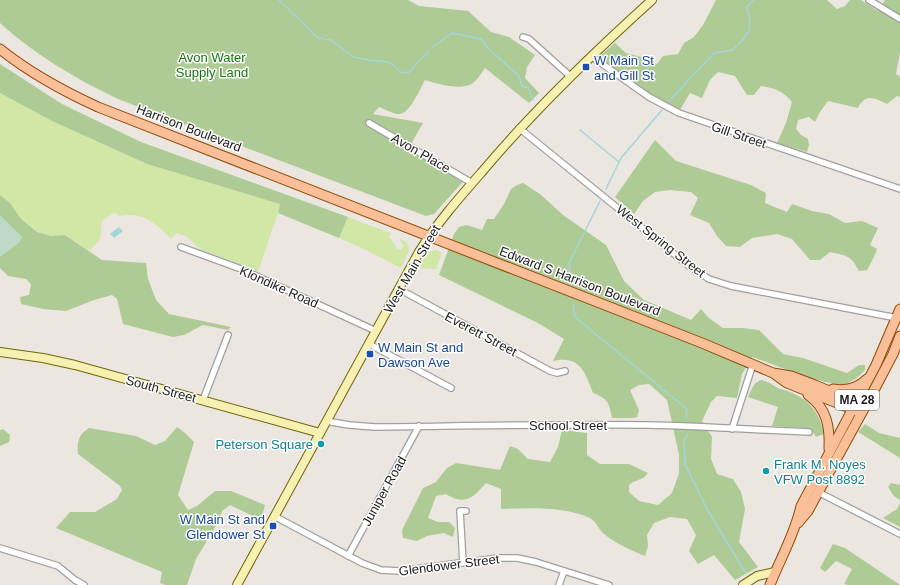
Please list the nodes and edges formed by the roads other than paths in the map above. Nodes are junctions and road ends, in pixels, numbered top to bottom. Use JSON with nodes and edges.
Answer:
{"nodes":[{"id":1,"x":652,"y":0,"type":"edge"},
{"id":2,"x":868,"y":0,"type":"edge"},
{"id":3,"x":900,"y":19,"type":"edge"},
{"id":4,"x":523,"y":37,"type":"dead end"},
{"id":5,"x":0,"y":49,"type":"edge"},
{"id":6,"x":591,"y":56,"type":"junction"},
{"id":7,"x":570,"y":76,"type":"junction"},
{"id":8,"x":369,"y":123,"type":"dead end"},
{"id":9,"x":519,"y":128,"type":"junction"},
{"id":10,"x":472,"y":183,"type":"junction"},
{"id":11,"x":900,"y":189,"type":"edge"},
{"id":12,"x":377,"y":216,"type":"joint"},
{"id":13,"x":428,"y":237,"type":"junction"},
{"id":14,"x":181,"y":246,"type":"dead end"},
{"id":15,"x":399,"y":290,"type":"junction"},
{"id":16,"x":900,"y":309,"type":"edge"},
{"id":17,"x":898,"y":318,"type":"edge"},
{"id":18,"x":376,"y":331,"type":"junction"},
{"id":19,"x":228,"y":335,"type":"dead end"},
{"id":20,"x":900,"y":336,"type":"edge"},
{"id":21,"x":369,"y":344,"type":"junction"},
{"id":22,"x":0,"y":352,"type":"edge"},
{"id":23,"x":753,"y":364,"type":"junction"},
{"id":24,"x":565,"y":372,"type":"dead end"},
{"id":25,"x":773,"y":373,"type":"junction"},
{"id":26,"x":870,"y":377,"type":"junction"},
{"id":27,"x":787,"y":383,"type":"junction"},
{"id":28,"x":815,"y":385,"type":"junction"},
{"id":29,"x":451,"y":388,"type":"dead end"},
{"id":30,"x":203,"y":400,"type":"junction"},
{"id":31,"x":854,"y":405,"type":"junction"},
{"id":32,"x":863,"y":410,"type":"junction"},
{"id":33,"x":326,"y":421,"type":"junction"},
{"id":34,"x":419,"y":426,"type":"junction"},
{"id":35,"x":732,"y":429,"type":"junction"},
{"id":36,"x":320,"y":432,"type":"junction"},
{"id":37,"x":809,"y":432,"type":"dead end"},
{"id":38,"x":828,"y":453,"type":"junction"},
{"id":39,"x":818,"y":492,"type":"junction"},
{"id":40,"x":466,"y":511,"type":"dead end"},
{"id":41,"x":274,"y":516,"type":"junction"},
{"id":42,"x":797,"y":524,"type":"junction"},
{"id":43,"x":900,"y":534,"type":"edge"},
{"id":44,"x":0,"y":548,"type":"edge"},
{"id":45,"x":348,"y":556,"type":"junction"},
{"id":46,"x":463,"y":563,"type":"junction"},
{"id":47,"x":564,"y":571,"type":"junction"},
{"id":48,"x":775,"y":572,"type":"junction"},
{"id":49,"x":74,"y":583,"type":"edge"},
{"id":50,"x":84,"y":585,"type":"edge"},
{"id":51,"x":237,"y":585,"type":"edge"},
{"id":52,"x":560,"y":585,"type":"edge"},
{"id":53,"x":609,"y":585,"type":"edge"},
{"id":54,"x":743,"y":585,"type":"edge"},
{"id":55,"x":770,"y":585,"type":"edge"}],
"edges":[{"from":1,"to":6,"type":"main road","name":"West Main Street"},
{"from":2,"to":3,"type":"street"},
{"from":4,"to":7,"type":"street"},
{"from":5,"to":12,"type":"main road","name":"Harrison Boulevard"},
{"from":6,"to":7,"type":"main road","name":"West Main Street"},
{"from":6,"to":11,"type":"street","name":"Gill Street"},
{"from":7,"to":9,"type":"main road","name":"West Main Street"},
{"from":8,"to":10,"type":"street","name":"Avon Place"},
{"from":9,"to":10,"type":"main road","name":"West Main Street"},
{"from":9,"to":17,"type":"street","name":"West Spring Street"},
{"from":10,"to":13,"type":"main road","name":"West Main Street"},
{"from":12,"to":13,"type":"main road","name":"Edward S Harrison Boulevard"},
{"from":13,"to":15,"type":"main road","name":"West Main Street"},
{"from":13,"to":23,"type":"main road","name":"Edward S Harrison Boulevard"},
{"from":14,"to":18,"type":"street","name":"Klondike Road"},
{"from":15,"to":18,"type":"main road","name":"West Main Street"},
{"from":15,"to":24,"type":"street","name":"Everett Street"},
{"from":16,"to":17,"type":"main road","number":"MA 28"},
{"from":17,"to":26,"type":"main road","number":"MA 28"},
{"from":18,"to":21,"type":"main road","name":"West Main Street"},
{"from":19,"to":30,"type":"street"},
{"from":20,"to":32,"type":"main road","number":"MA 28"},
{"from":21,"to":29,"type":"street"},
{"from":21,"to":33,"type":"main road","name":"West Main Street"},
{"from":22,"to":30,"type":"main road","name":"South Street"},
{"from":23,"to":25,"type":"main road","name":"Edward S Harrison Boulevard"},
{"from":23,"to":35,"type":"street"},
{"from":25,"to":27,"type":"main road","name":"Edward S Harrison Boulevard"},
{"from":25,"to":28,"type":"main road","name":"Edward S Harrison Boulevard"},
{"from":26,"to":28,"type":"main road"},
{"from":26,"to":31,"type":"main road","number":"MA 28"},
{"from":27,"to":31,"type":"main road","name":"Edward S Harrison Boulevard"},
{"from":27,"to":38,"type":"main road"},
{"from":28,"to":31,"type":"main road","name":"Edward S Harrison Boulevard"},
{"from":30,"to":36,"type":"main road","name":"South Street"},
{"from":31,"to":32,"type":"main road","name":"Edward S Harrison Boulevard"},
{"from":31,"to":38,"type":"main road","number":"MA 28"},
{"from":32,"to":39,"type":"main road","number":"MA 28"},
{"from":33,"to":34,"type":"street","name":"School Street"},
{"from":33,"to":36,"type":"main road","name":"West Main Street"},
{"from":34,"to":35,"type":"street","name":"School Street"},
{"from":34,"to":45,"type":"street","name":"Juniper Road"},
{"from":35,"to":37,"type":"street","name":"School Street"},
{"from":36,"to":41,"type":"main road","name":"West Main Street"},
{"from":38,"to":42,"type":"main road","number":"MA 28"},
{"from":39,"to":42,"type":"main road","number":"MA 28"},
{"from":39,"to":43,"type":"street"},
{"from":40,"to":46,"type":"street"},
{"from":41,"to":45,"type":"street","name":"Glendower Street"},
{"from":41,"to":51,"type":"main road","name":"West Main Street"},
{"from":42,"to":48,"type":"main road","number":"MA 28"},
{"from":44,"to":49,"type":"street"},
{"from":45,"to":46,"type":"street","name":"Glendower Street"},
{"from":46,"to":47,"type":"street","name":"Glendower Street"},
{"from":47,"to":52,"type":"street"},
{"from":47,"to":53,"type":"street","name":"Glendower Street"},
{"from":48,"to":54,"type":"main road"},
{"from":48,"to":55,"type":"main road","number":"MA 28"},
{"from":49,"to":50,"type":"street"}]}
